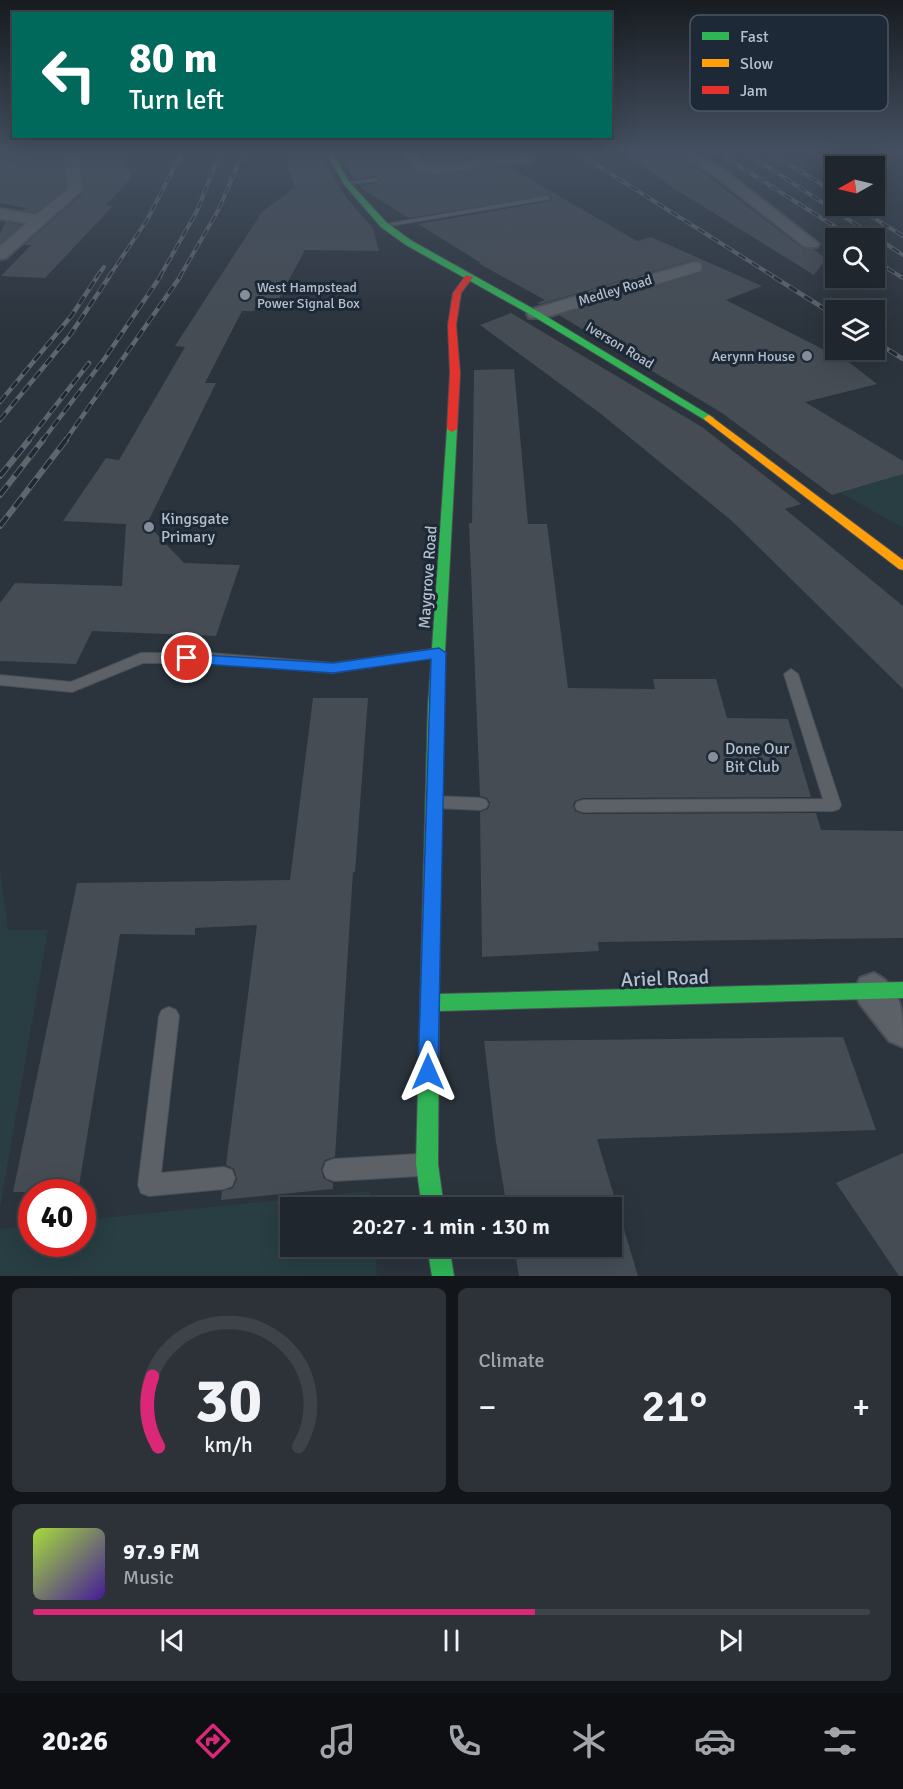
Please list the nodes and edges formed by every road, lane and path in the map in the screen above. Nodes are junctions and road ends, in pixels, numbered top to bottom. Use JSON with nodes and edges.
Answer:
{"nodes":[{"id":1,"x":49,"y":212,"type":"edge"},
{"id":2,"x":371,"y":212,"type":"edge"},
{"id":3,"x":466,"y":212,"type":"edge"},
{"id":4,"x":769,"y":212,"type":"edge"},
{"id":5,"x":0,"y":214,"type":"edge"},
{"id":6,"x":39,"y":220,"type":"junction"},
{"id":7,"x":384,"y":225,"type":"junction"},
{"id":8,"x":811,"y":244,"type":"dead end"},
{"id":9,"x":0,"y":254,"type":"edge"},
{"id":10,"x":694,"y":267,"type":"dead end"},
{"id":11,"x":469,"y":277,"type":"junction"},
{"id":12,"x":536,"y":314,"type":"junction"},
{"id":13,"x":903,"y":566,"type":"edge"},
{"id":14,"x":439,"y":653,"type":"junction"},
{"id":15,"x":791,"y":674,"type":"dead end"},
{"id":16,"x":0,"y":680,"type":"edge"},
{"id":17,"x":433,"y":801,"type":"junction"},
{"id":18,"x":480,"y":804,"type":"dead end"},
{"id":19,"x":583,"y":806,"type":"dead end"},
{"id":20,"x":889,"y":991,"type":"edge"},
{"id":21,"x":429,"y":1003,"type":"junction"},
{"id":22,"x":169,"y":1016,"type":"dead end"},
{"id":23,"x":903,"y":1029,"type":"edge"},
{"id":24,"x":427,"y":1164,"type":"junction"},
{"id":25,"x":334,"y":1170,"type":"dead end"},
{"id":26,"x":224,"y":1178,"type":"dead end"},
{"id":27,"x":432,"y":1197,"type":"edge"},
{"id":28,"x":440,"y":1257,"type":"edge"},
{"id":29,"x":443,"y":1276,"type":"edge"}],
"edges":[{"from":1,"to":6,"type":"street"},
{"from":2,"to":7,"type":"street","name":"Iverson Road"},
{"from":3,"to":7,"type":"lane"},
{"from":4,"to":8,"type":"street"},
{"from":5,"to":6,"type":"street"},
{"from":6,"to":9,"type":"street"},
{"from":7,"to":11,"type":"street","name":"Iverson Road"},
{"from":10,"to":12,"type":"street","name":"Medley Road"},
{"from":11,"to":12,"type":"street","name":"Iverson Road"},
{"from":11,"to":14,"type":"street","name":"Maygrove Road"},
{"from":12,"to":13,"type":"street","name":"Iverson Road"},
{"from":14,"to":16,"type":"lane"},
{"from":14,"to":17,"type":"street","name":"Maygrove Road"},
{"from":15,"to":19,"type":"lane"},
{"from":17,"to":18,"type":"lane"},
{"from":17,"to":21,"type":"street","name":"Maygrove Road"},
{"from":20,"to":21,"type":"street","name":"Ariel Road"},
{"from":20,"to":23,"type":"street"},
{"from":21,"to":24,"type":"street","name":"Maygrove Road"},
{"from":22,"to":26,"type":"lane"},
{"from":24,"to":25,"type":"lane"},
{"from":24,"to":27,"type":"street","name":"Maygrove Road"},
{"from":28,"to":29,"type":"street"}]}
